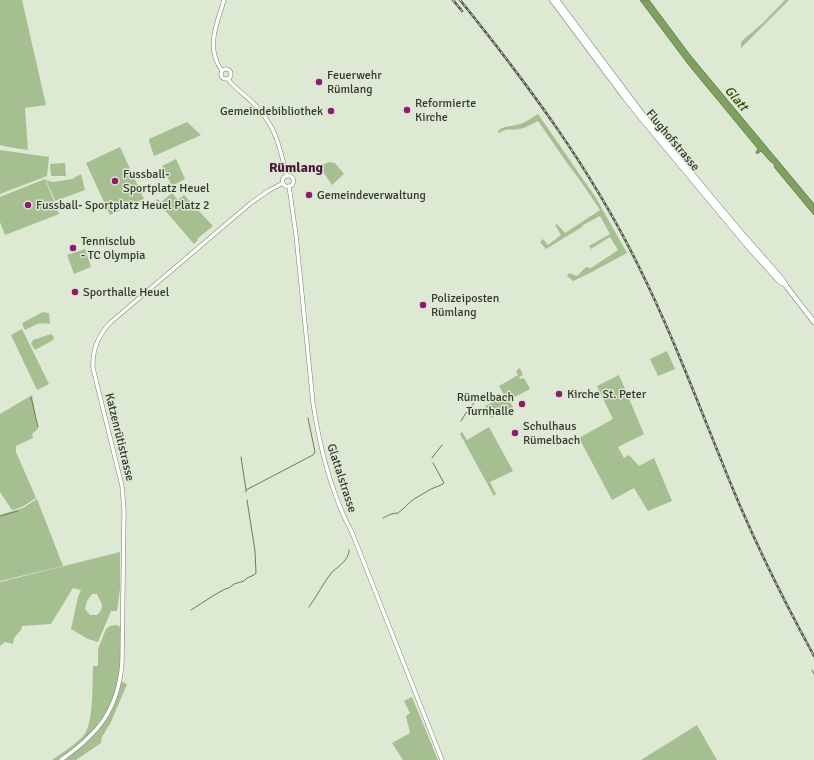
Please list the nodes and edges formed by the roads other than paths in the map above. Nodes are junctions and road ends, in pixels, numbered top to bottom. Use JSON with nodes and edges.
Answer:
{"nodes":[{"id":1,"x":224,"y":0,"type":"edge"},
{"id":2,"x":552,"y":0,"type":"edge"},
{"id":3,"x":557,"y":0,"type":"edge"},
{"id":4,"x":222,"y":71,"type":"junction"},
{"id":5,"x":228,"y":79,"type":"junction"},
{"id":6,"x":287,"y":176,"type":"junction"},
{"id":7,"x":283,"y":183,"type":"junction"},
{"id":8,"x":289,"y":186,"type":"junction"},
{"id":9,"x":733,"y":226,"type":"junction"},
{"id":10,"x":814,"y":322,"type":"edge"},
{"id":11,"x":61,"y":760,"type":"edge"},
{"id":12,"x":442,"y":760,"type":"edge"}],
"edges":[{"from":1,"to":4,"type":"street"},
{"from":2,"to":9,"type":"main road","name":"Flughofstrasse"},
{"from":3,"to":9,"type":"main road","name":"Flughofstrasse"},
{"from":4,"to":5,"type":"street"},
{"from":4,"to":5,"type":"street"},
{"from":5,"to":6,"type":"street"},
{"from":6,"to":7,"type":"street"},
{"from":6,"to":8,"type":"street"},
{"from":7,"to":8,"type":"street"},
{"from":7,"to":11,"type":"street","name":"Katzenrütistrasse"},
{"from":8,"to":12,"type":"street","name":"Glattalstrasse"},
{"from":9,"to":10,"type":"main road","name":"Flughofstrasse"}]}
